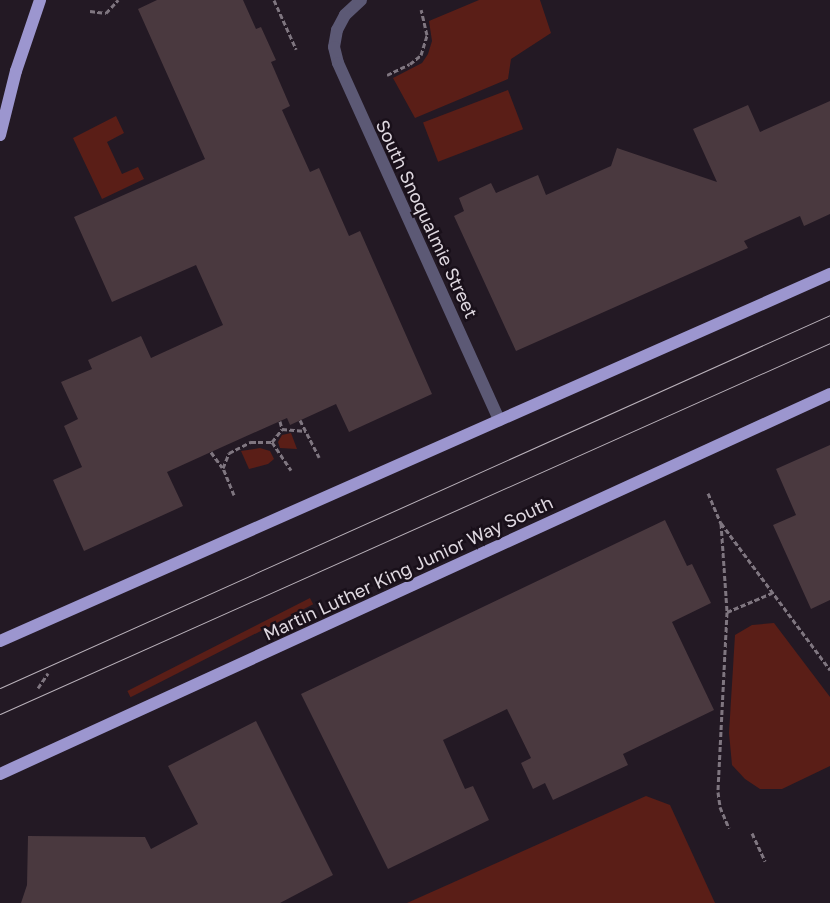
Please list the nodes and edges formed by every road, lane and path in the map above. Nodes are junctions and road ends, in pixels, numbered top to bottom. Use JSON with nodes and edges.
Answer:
{"nodes":[{"id":1,"x":40,"y":0,"type":"edge"},
{"id":2,"x":118,"y":0,"type":"edge"},
{"id":3,"x":274,"y":0,"type":"edge"},
{"id":4,"x":361,"y":0,"type":"edge"},
{"id":5,"x":421,"y":10,"type":"dead end"},
{"id":6,"x":90,"y":11,"type":"dead end"},
{"id":7,"x":296,"y":49,"type":"dead end"},
{"id":8,"x":387,"y":75,"type":"dead end"},
{"id":9,"x":0,"y":135,"type":"edge"},
{"id":10,"x":830,"y":274,"type":"edge"},
{"id":11,"x":830,"y":394,"type":"edge"},
{"id":12,"x":300,"y":420,"type":"dead end"},
{"id":13,"x":499,"y":420,"type":"junction"},
{"id":14,"x":280,"y":421,"type":"dead end"},
{"id":15,"x":282,"y":429,"type":"junction"},
{"id":16,"x":306,"y":431,"type":"junction"},
{"id":17,"x":234,"y":442,"type":"dead end"},
{"id":18,"x":272,"y":442,"type":"junction"},
{"id":19,"x":237,"y":448,"type":"junction"},
{"id":20,"x":211,"y":452,"type":"dead end"},
{"id":21,"x":319,"y":457,"type":"dead end"},
{"id":22,"x":222,"y":468,"type":"junction"},
{"id":23,"x":291,"y":470,"type":"dead end"},
{"id":24,"x":708,"y":493,"type":"dead end"},
{"id":25,"x":234,"y":495,"type":"dead end"},
{"id":26,"x":721,"y":522,"type":"junction"},
{"id":27,"x":772,"y":593,"type":"junction"},
{"id":28,"x":727,"y":612,"type":"junction"},
{"id":29,"x":0,"y":641,"type":"edge"},
{"id":30,"x":830,"y":670,"type":"edge"},
{"id":31,"x":48,"y":673,"type":"dead end"},
{"id":32,"x":38,"y":688,"type":"dead end"},
{"id":33,"x":0,"y":774,"type":"edge"},
{"id":34,"x":730,"y":828,"type":"dead end"},
{"id":35,"x":752,"y":833,"type":"dead end"},
{"id":36,"x":765,"y":861,"type":"dead end"}],
"edges":[{"from":1,"to":9,"type":"main road"},
{"from":2,"to":6,"type":"path"},
{"from":3,"to":7,"type":"path"},
{"from":4,"to":13,"type":"street","name":"South Snoqualmie Street"},
{"from":5,"to":8,"type":"path"},
{"from":10,"to":13,"type":"main road"},
{"from":11,"to":33,"type":"main road","name":"Martin Luther King Junior Way South"},
{"from":12,"to":16,"type":"path"},
{"from":13,"to":29,"type":"main road"},
{"from":14,"to":15,"type":"path"},
{"from":15,"to":16,"type":"path"},
{"from":15,"to":18,"type":"path"},
{"from":16,"to":21,"type":"path"},
{"from":17,"to":19,"type":"path"},
{"from":18,"to":19,"type":"path"},
{"from":18,"to":23,"type":"path"},
{"from":19,"to":22,"type":"path"},
{"from":20,"to":22,"type":"path"},
{"from":22,"to":25,"type":"path"},
{"from":24,"to":26,"type":"path"},
{"from":26,"to":27,"type":"path"},
{"from":26,"to":28,"type":"path"},
{"from":27,"to":28,"type":"path"},
{"from":27,"to":30,"type":"path"},
{"from":28,"to":34,"type":"path"},
{"from":31,"to":32,"type":"path"},
{"from":35,"to":36,"type":"path"}]}
